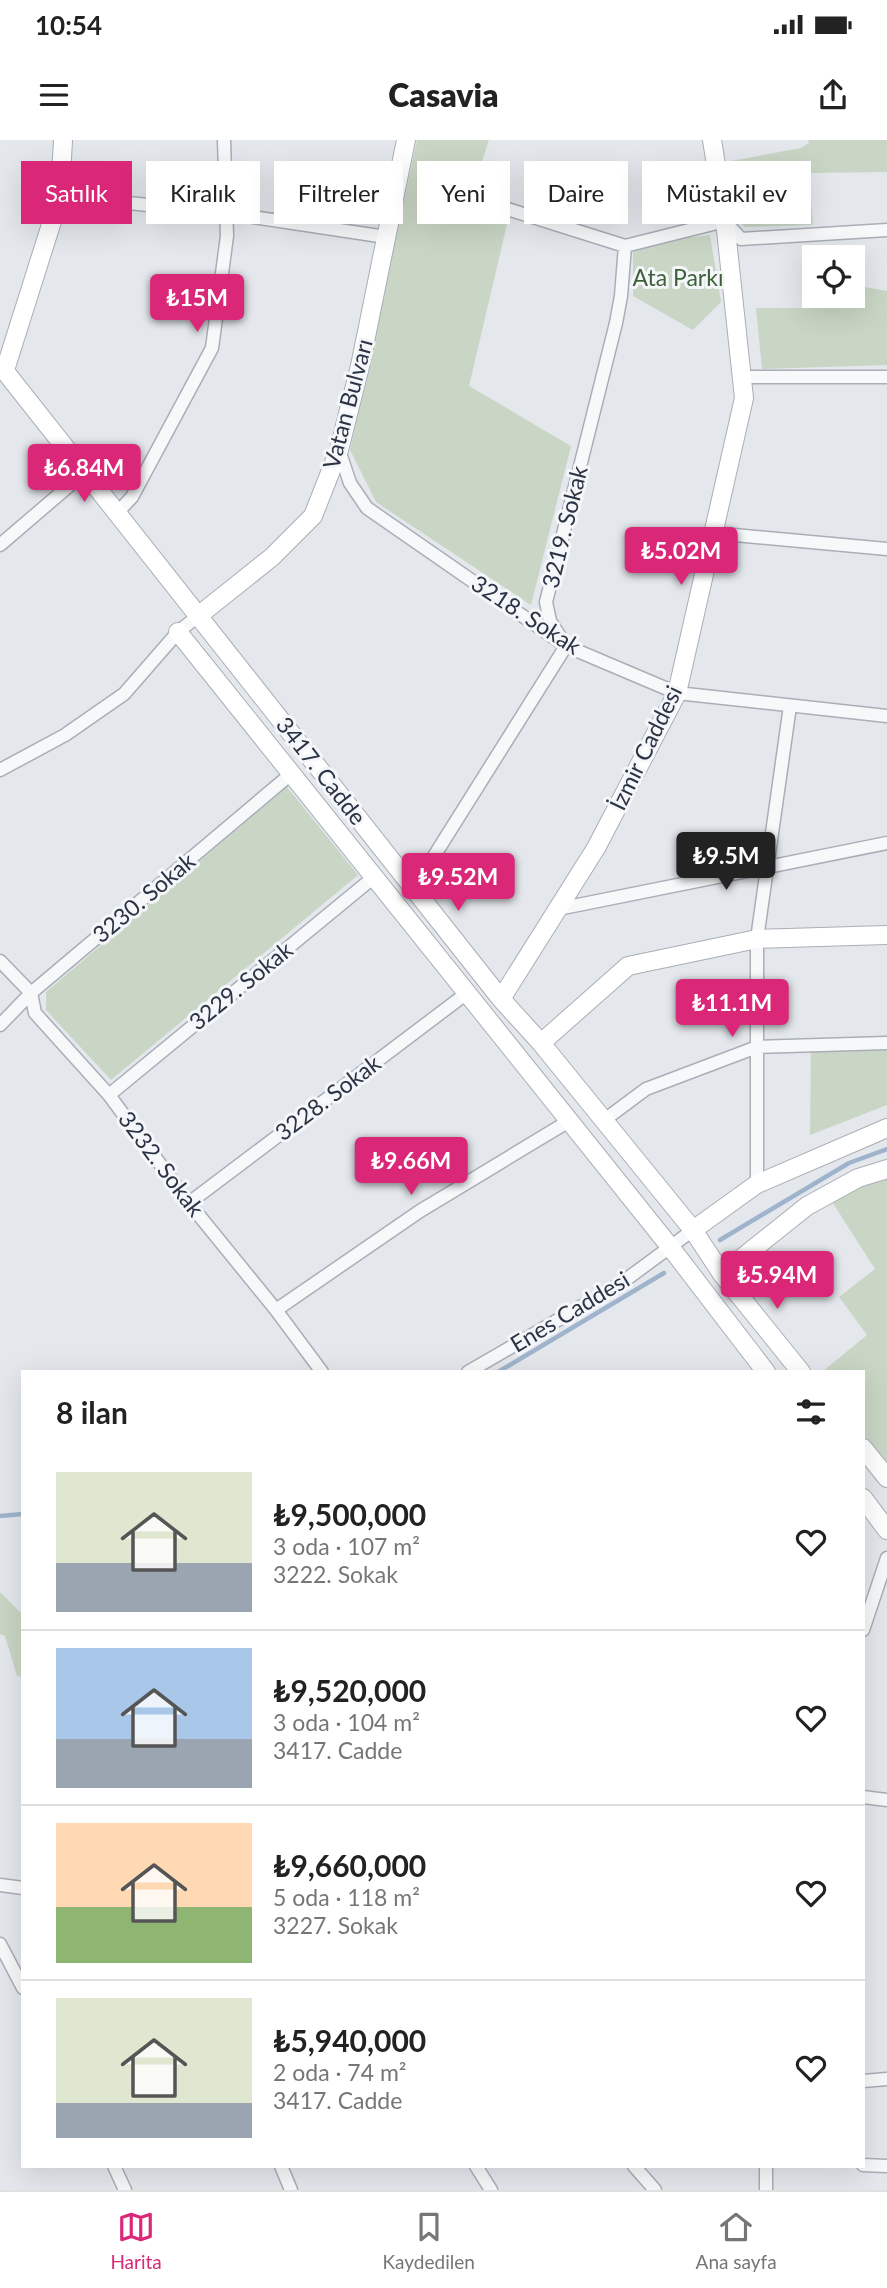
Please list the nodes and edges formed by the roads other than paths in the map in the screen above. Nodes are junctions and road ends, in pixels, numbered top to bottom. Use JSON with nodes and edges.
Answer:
{"nodes":[{"id":1,"x":63,"y":140,"type":"edge"},
{"id":2,"x":224,"y":140,"type":"edge"},
{"id":3,"x":406,"y":140,"type":"edge"},
{"id":4,"x":712,"y":140,"type":"edge"},
{"id":5,"x":62,"y":161,"type":"edge"},
{"id":6,"x":225,"y":161,"type":"edge"},
{"id":7,"x":715,"y":161,"type":"edge"},
{"id":8,"x":510,"y":210,"type":"edge"},
{"id":9,"x":260,"y":218,"type":"edge"},
{"id":10,"x":51,"y":224,"type":"edge"},
{"id":11,"x":226,"y":224,"type":"edge"},
{"id":12,"x":713,"y":224,"type":"edge"},
{"id":13,"x":725,"y":224,"type":"edge"},
{"id":14,"x":728,"y":224,"type":"edge"},
{"id":15,"x":887,"y":230,"type":"edge"},
{"id":16,"x":386,"y":237,"type":"junction"},
{"id":17,"x":625,"y":246,"type":"junction"},
{"id":18,"x":2,"y":368,"type":"edge"},
{"id":19,"x":742,"y":377,"type":"junction"},
{"id":20,"x":887,"y":377,"type":"edge"},
{"id":21,"x":339,"y":450,"type":"junction"},
{"id":22,"x":83,"y":472,"type":"junction"},
{"id":23,"x":116,"y":514,"type":"junction"},
{"id":24,"x":713,"y":533,"type":"junction"},
{"id":25,"x":0,"y":545,"type":"edge"},
{"id":26,"x":887,"y":549,"type":"edge"},
{"id":27,"x":198,"y":616,"type":"junction"},
{"id":28,"x":178,"y":632,"type":"junction"},
{"id":29,"x":566,"y":646,"type":"junction"},
{"id":30,"x":677,"y":693,"type":"junction"},
{"id":31,"x":790,"y":706,"type":"junction"},
{"id":32,"x":887,"y":716,"type":"edge"},
{"id":33,"x":0,"y":770,"type":"edge"},
{"id":34,"x":291,"y":774,"type":"junction"},
{"id":35,"x":887,"y":843,"type":"edge"},
{"id":36,"x":766,"y":867,"type":"junction"},
{"id":37,"x":374,"y":877,"type":"junction"},
{"id":38,"x":414,"y":888,"type":"junction"},
{"id":39,"x":558,"y":909,"type":"junction"},
{"id":40,"x":887,"y":935,"type":"edge"},
{"id":41,"x":757,"y":939,"type":"junction"},
{"id":42,"x":0,"y":961,"type":"edge"},
{"id":43,"x":31,"y":993,"type":"junction"},
{"id":44,"x":467,"y":993,"type":"junction"},
{"id":45,"x":501,"y":999,"type":"junction"},
{"id":46,"x":0,"y":1025,"type":"edge"},
{"id":47,"x":541,"y":1043,"type":"junction"},
{"id":48,"x":887,"y":1043,"type":"edge"},
{"id":49,"x":757,"y":1047,"type":"junction"},
{"id":50,"x":109,"y":1095,"type":"junction"},
{"id":51,"x":569,"y":1121,"type":"junction"},
{"id":52,"x":603,"y":1121,"type":"junction"},
{"id":53,"x":887,"y":1128,"type":"edge"},
{"id":54,"x":887,"y":1169,"type":"edge"},
{"id":55,"x":757,"y":1184,"type":"junction"},
{"id":56,"x":190,"y":1203,"type":"junction"},
{"id":57,"x":693,"y":1230,"type":"junction"},
{"id":58,"x":671,"y":1248,"type":"junction"},
{"id":59,"x":722,"y":1274,"type":"junction"},
{"id":60,"x":703,"y":1290,"type":"junction"},
{"id":61,"x":276,"y":1310,"type":"junction"},
{"id":62,"x":321,"y":1370,"type":"edge"},
{"id":63,"x":471,"y":1370,"type":"edge"},
{"id":64,"x":764,"y":1370,"type":"edge"},
{"id":65,"x":799,"y":1370,"type":"edge"},
{"id":66,"x":865,"y":1450,"type":"edge"},
{"id":67,"x":887,"y":1478,"type":"edge"},
{"id":68,"x":865,"y":1501,"type":"edge"},
{"id":69,"x":887,"y":1530,"type":"edge"},
{"id":70,"x":887,"y":1558,"type":"edge"},
{"id":71,"x":865,"y":1624,"type":"edge"},
{"id":72,"x":865,"y":1797,"type":"edge"},
{"id":73,"x":887,"y":1800,"type":"edge"},
{"id":74,"x":0,"y":1885,"type":"edge"},
{"id":75,"x":21,"y":1888,"type":"edge"},
{"id":76,"x":0,"y":1944,"type":"edge"},
{"id":77,"x":21,"y":1984,"type":"edge"},
{"id":78,"x":887,"y":2079,"type":"edge"},
{"id":79,"x":865,"y":2081,"type":"edge"},
{"id":80,"x":865,"y":2165,"type":"edge"},
{"id":81,"x":887,"y":2165,"type":"edge"},
{"id":82,"x":115,"y":2168,"type":"edge"},
{"id":83,"x":282,"y":2168,"type":"edge"},
{"id":84,"x":477,"y":2168,"type":"edge"},
{"id":85,"x":636,"y":2168,"type":"edge"},
{"id":86,"x":766,"y":2168,"type":"edge"},
{"id":87,"x":125,"y":2190,"type":"edge"},
{"id":88,"x":291,"y":2190,"type":"edge"},
{"id":89,"x":491,"y":2190,"type":"edge"},
{"id":90,"x":654,"y":2190,"type":"edge"},
{"id":91,"x":765,"y":2190,"type":"edge"}],
"edges":[{"from":1,"to":5,"type":"street"},
{"from":2,"to":6,"type":"street"},
{"from":3,"to":16,"type":"street","name":"Vatan Bulvarı"},
{"from":4,"to":7,"type":"street","name":"İzmir Caddesi"},
{"from":8,"to":17,"type":"street"},
{"from":9,"to":16,"type":"street"},
{"from":10,"to":18,"type":"street"},
{"from":11,"to":23,"type":"street"},
{"from":12,"to":17,"type":"street"},
{"from":13,"to":19,"type":"street","name":"İzmir Caddesi"},
{"from":14,"to":15,"type":"street"},
{"from":16,"to":21,"type":"street","name":"Vatan Bulvarı"},
{"from":17,"to":29,"type":"street","name":"3219. Sokak"},
{"from":18,"to":22,"type":"street","name":"3417. Cadde"},
{"from":19,"to":20,"type":"street"},
{"from":19,"to":24,"type":"street","name":"İzmir Caddesi"},
{"from":21,"to":27,"type":"street","name":"Vatan Bulvarı"},
{"from":21,"to":29,"type":"street","name":"3218. Sokak"},
{"from":22,"to":23,"type":"street","name":"3417. Cadde"},
{"from":22,"to":25,"type":"street"},
{"from":23,"to":27,"type":"street","name":"3417. Cadde"},
{"from":24,"to":26,"type":"street"},
{"from":24,"to":30,"type":"street","name":"İzmir Caddesi"},
{"from":27,"to":28,"type":"street"},
{"from":27,"to":38,"type":"street","name":"3417. Cadde"},
{"from":28,"to":33,"type":"street"},
{"from":28,"to":34,"type":"street","name":"3417. Cadde"},
{"from":29,"to":30,"type":"street","name":"3218. Sokak"},
{"from":29,"to":38,"type":"street"},
{"from":30,"to":31,"type":"street","name":"3218. Sokak"},
{"from":30,"to":39,"type":"street","name":"İzmir Caddesi"},
{"from":31,"to":32,"type":"street","name":"3218. Sokak"},
{"from":31,"to":36,"type":"street"},
{"from":34,"to":37,"type":"street","name":"3417. Cadde"},
{"from":34,"to":43,"type":"street","name":"3230. Sokak"},
{"from":35,"to":36,"type":"street"},
{"from":36,"to":39,"type":"street"},
{"from":36,"to":41,"type":"street"},
{"from":37,"to":44,"type":"street","name":"3417. Cadde"},
{"from":37,"to":50,"type":"street","name":"3229. Sokak"},
{"from":38,"to":45,"type":"street","name":"3417. Cadde"},
{"from":39,"to":45,"type":"street","name":"İzmir Caddesi"},
{"from":40,"to":41,"type":"street"},
{"from":41,"to":47,"type":"street"},
{"from":41,"to":49,"type":"street"},
{"from":42,"to":43,"type":"street","name":"3232. Sokak"},
{"from":43,"to":46,"type":"street","name":"3230. Sokak"},
{"from":43,"to":50,"type":"street","name":"3232. Sokak"},
{"from":44,"to":51,"type":"street","name":"3417. Cadde"},
{"from":44,"to":56,"type":"street","name":"3228. Sokak"},
{"from":45,"to":47,"type":"street","name":"3417. Cadde"},
{"from":47,"to":52,"type":"street","name":"3417. Cadde"},
{"from":48,"to":49,"type":"street"},
{"from":49,"to":52,"type":"street"},
{"from":49,"to":55,"type":"street"},
{"from":50,"to":56,"type":"street","name":"3232. Sokak"},
{"from":51,"to":58,"type":"street","name":"3417. Cadde"},
{"from":51,"to":61,"type":"street"},
{"from":52,"to":57,"type":"street","name":"3417. Cadde"},
{"from":53,"to":55,"type":"street"},
{"from":54,"to":59,"type":"street"},
{"from":55,"to":57,"type":"street"},
{"from":56,"to":61,"type":"street","name":"3232. Sokak"},
{"from":57,"to":58,"type":"street","name":"Enes Caddesi"},
{"from":57,"to":59,"type":"street","name":"3417. Cadde"},
{"from":58,"to":60,"type":"street","name":"3417. Cadde"},
{"from":58,"to":63,"type":"street","name":"Enes Caddesi"},
{"from":59,"to":60,"type":"street"},
{"from":59,"to":65,"type":"street","name":"3417. Cadde"},
{"from":60,"to":64,"type":"street","name":"3417. Cadde"},
{"from":61,"to":62,"type":"street","name":"3232. Sokak"},
{"from":66,"to":67,"type":"street"},
{"from":68,"to":69,"type":"street"},
{"from":70,"to":71,"type":"street"},
{"from":72,"to":73,"type":"street"},
{"from":74,"to":75,"type":"street"},
{"from":76,"to":77,"type":"street"},
{"from":78,"to":79,"type":"street"},
{"from":80,"to":81,"type":"street"},
{"from":82,"to":87,"type":"street"},
{"from":83,"to":88,"type":"street"},
{"from":84,"to":89,"type":"street"},
{"from":85,"to":90,"type":"street"},
{"from":86,"to":91,"type":"street"}]}
